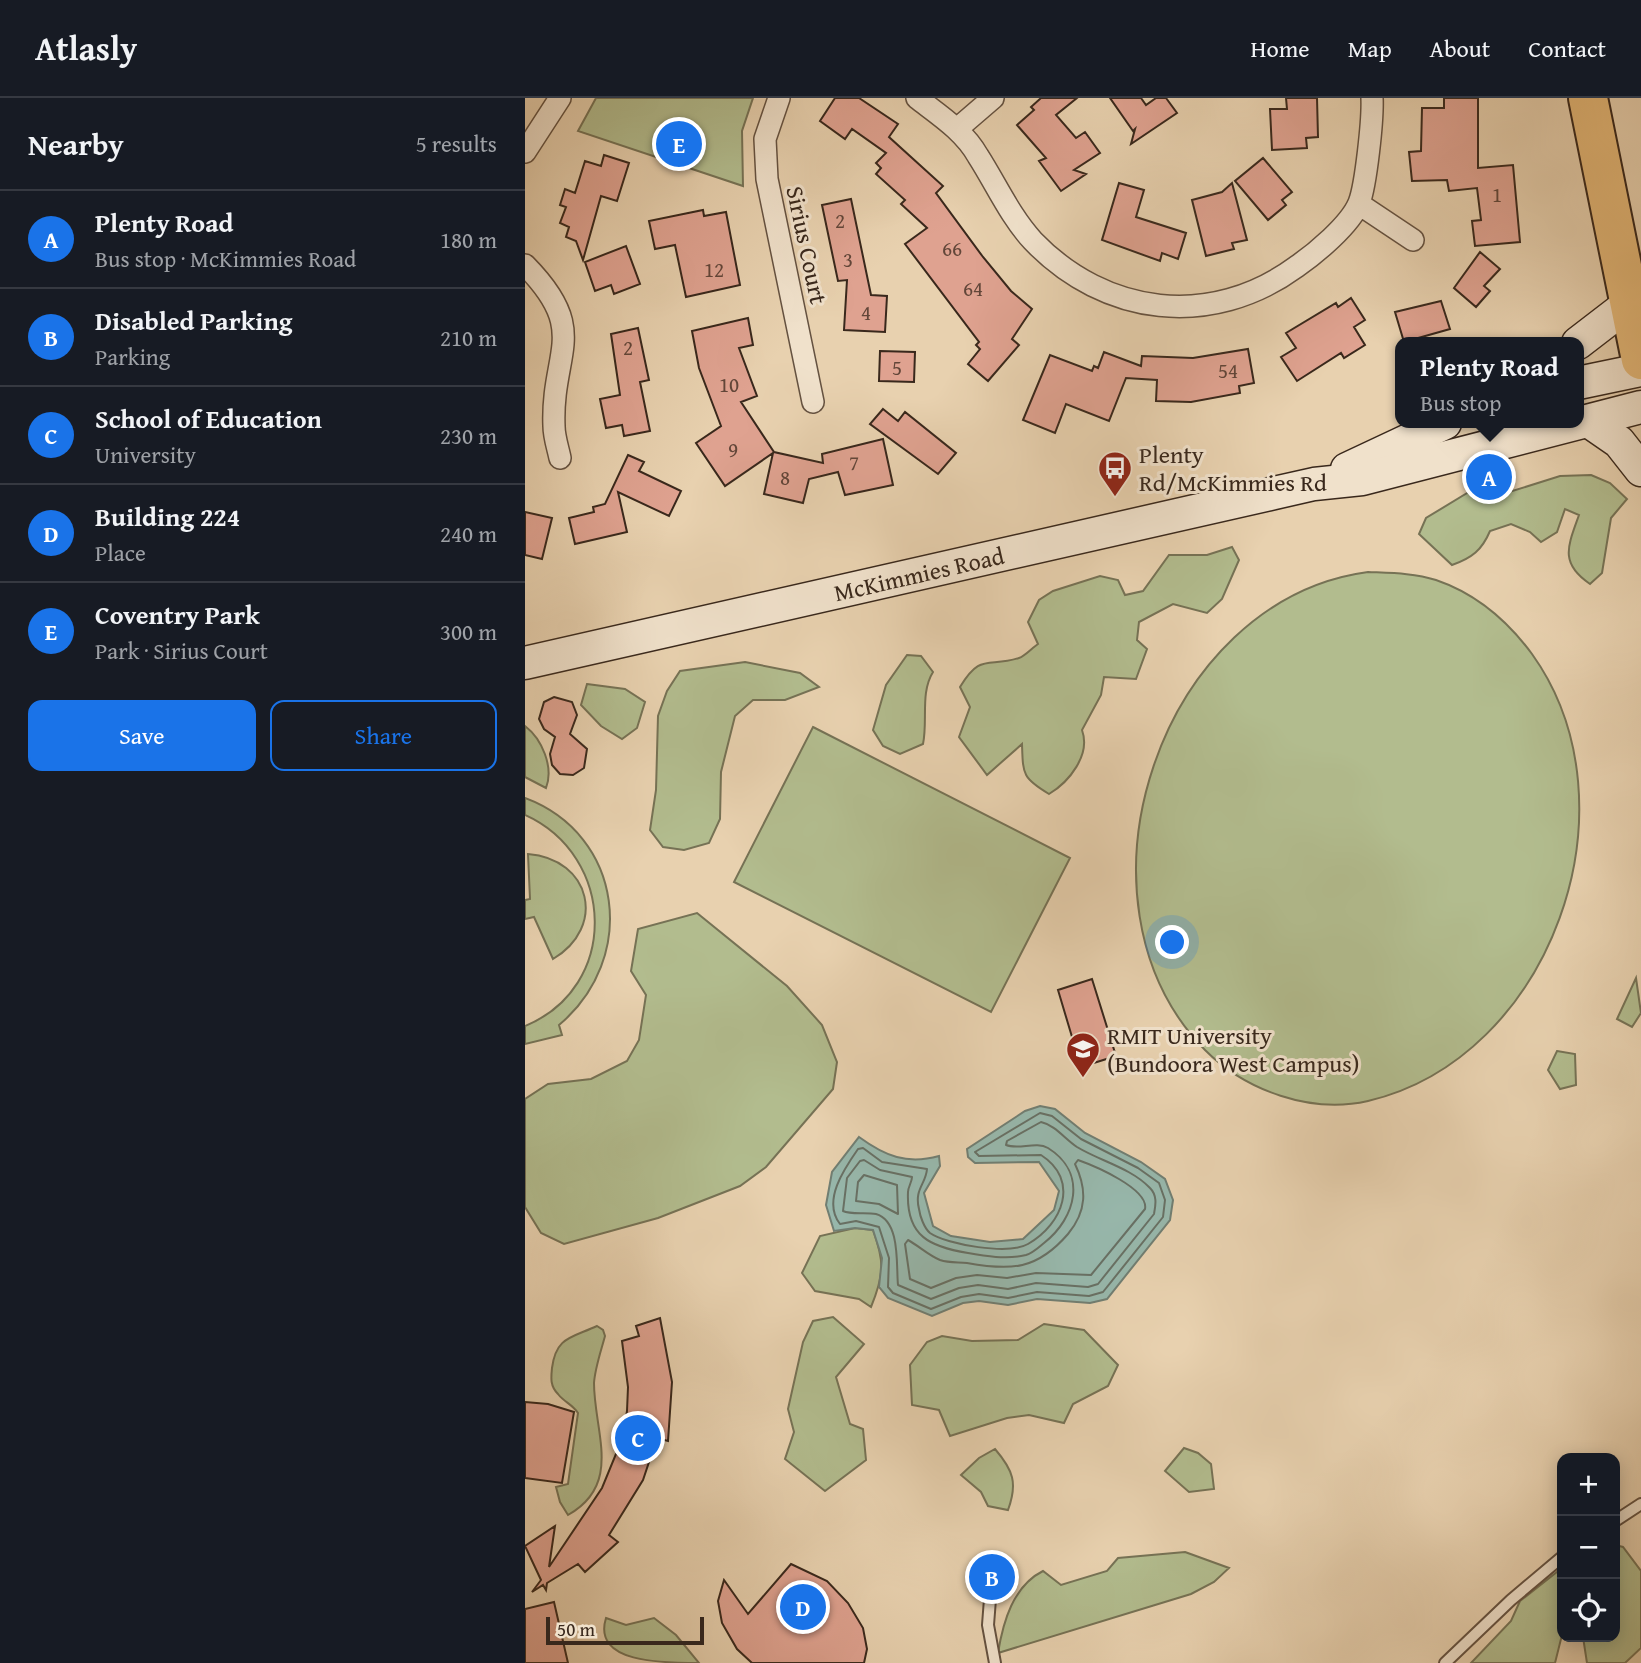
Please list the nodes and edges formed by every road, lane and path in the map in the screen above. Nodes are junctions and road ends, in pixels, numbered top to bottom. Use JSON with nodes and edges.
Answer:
{"nodes":[{"id":1,"x":560,"y":98,"type":"edge"},
{"id":2,"x":779,"y":98,"type":"edge"},
{"id":3,"x":917,"y":98,"type":"edge"},
{"id":4,"x":993,"y":98,"type":"edge"},
{"id":5,"x":1373,"y":98,"type":"edge"},
{"id":6,"x":1588,"y":98,"type":"edge"},
{"id":7,"x":957,"y":129,"type":"junction"},
{"id":8,"x":525,"y":152,"type":"edge"},
{"id":9,"x":1359,"y":204,"type":"junction"},
{"id":10,"x":1413,"y":240,"type":"dead end"},
{"id":11,"x":525,"y":265,"type":"edge"},
{"id":12,"x":1630,"y":303,"type":"junction"},
{"id":13,"x":1584,"y":338,"type":"edge"},
{"id":14,"x":1641,"y":360,"type":"edge"},
{"id":15,"x":1641,"y":370,"type":"edge"},
{"id":16,"x":1584,"y":382,"type":"edge"},
{"id":17,"x":813,"y":402,"type":"dead end"},
{"id":18,"x":1641,"y":407,"type":"edge"},
{"id":19,"x":1590,"y":422,"type":"junction"},
{"id":20,"x":1584,"y":424,"type":"edge"},
{"id":21,"x":1434,"y":428,"type":"edge"},
{"id":22,"x":1566,"y":428,"type":"edge"},
{"id":23,"x":559,"y":458,"type":"dead end"},
{"id":24,"x":1641,"y":470,"type":"edge"},
{"id":25,"x":1314,"y":484,"type":"junction"},
{"id":26,"x":525,"y":663,"type":"edge"},
{"id":27,"x":1641,"y":1504,"type":"edge"},
{"id":28,"x":1620,"y":1518,"type":"edge"},
{"id":29,"x":1557,"y":1562,"type":"edge"},
{"id":30,"x":990,"y":1600,"type":"dead end"},
{"id":31,"x":995,"y":1663,"type":"edge"},
{"id":32,"x":1445,"y":1663,"type":"edge"}],
"edges":[{"from":1,"to":8,"type":"street"},
{"from":2,"to":17,"type":"street","name":"Sirius Court"},
{"from":3,"to":7,"type":"street"},
{"from":4,"to":7,"type":"street"},
{"from":5,"to":9,"type":"street"},
{"from":6,"to":12,"type":"highway"},
{"from":7,"to":9,"type":"street"},
{"from":9,"to":10,"type":"street"},
{"from":11,"to":23,"type":"street"},
{"from":12,"to":13,"type":"main road"},
{"from":12,"to":14,"type":"highway"},
{"from":15,"to":16,"type":"main road"},
{"from":18,"to":19,"type":"main road","name":"McKimmies Road"},
{"from":19,"to":20,"type":"main road","name":"McKimmies Road"},
{"from":19,"to":24,"type":"main road"},
{"from":21,"to":25,"type":"main road","name":"McKimmies Road"},
{"from":22,"to":25,"type":"main road","name":"McKimmies Road"},
{"from":25,"to":26,"type":"main road","name":"McKimmies Road"},
{"from":27,"to":28,"type":"lane"},
{"from":29,"to":32,"type":"lane"},
{"from":30,"to":31,"type":"lane"}]}
